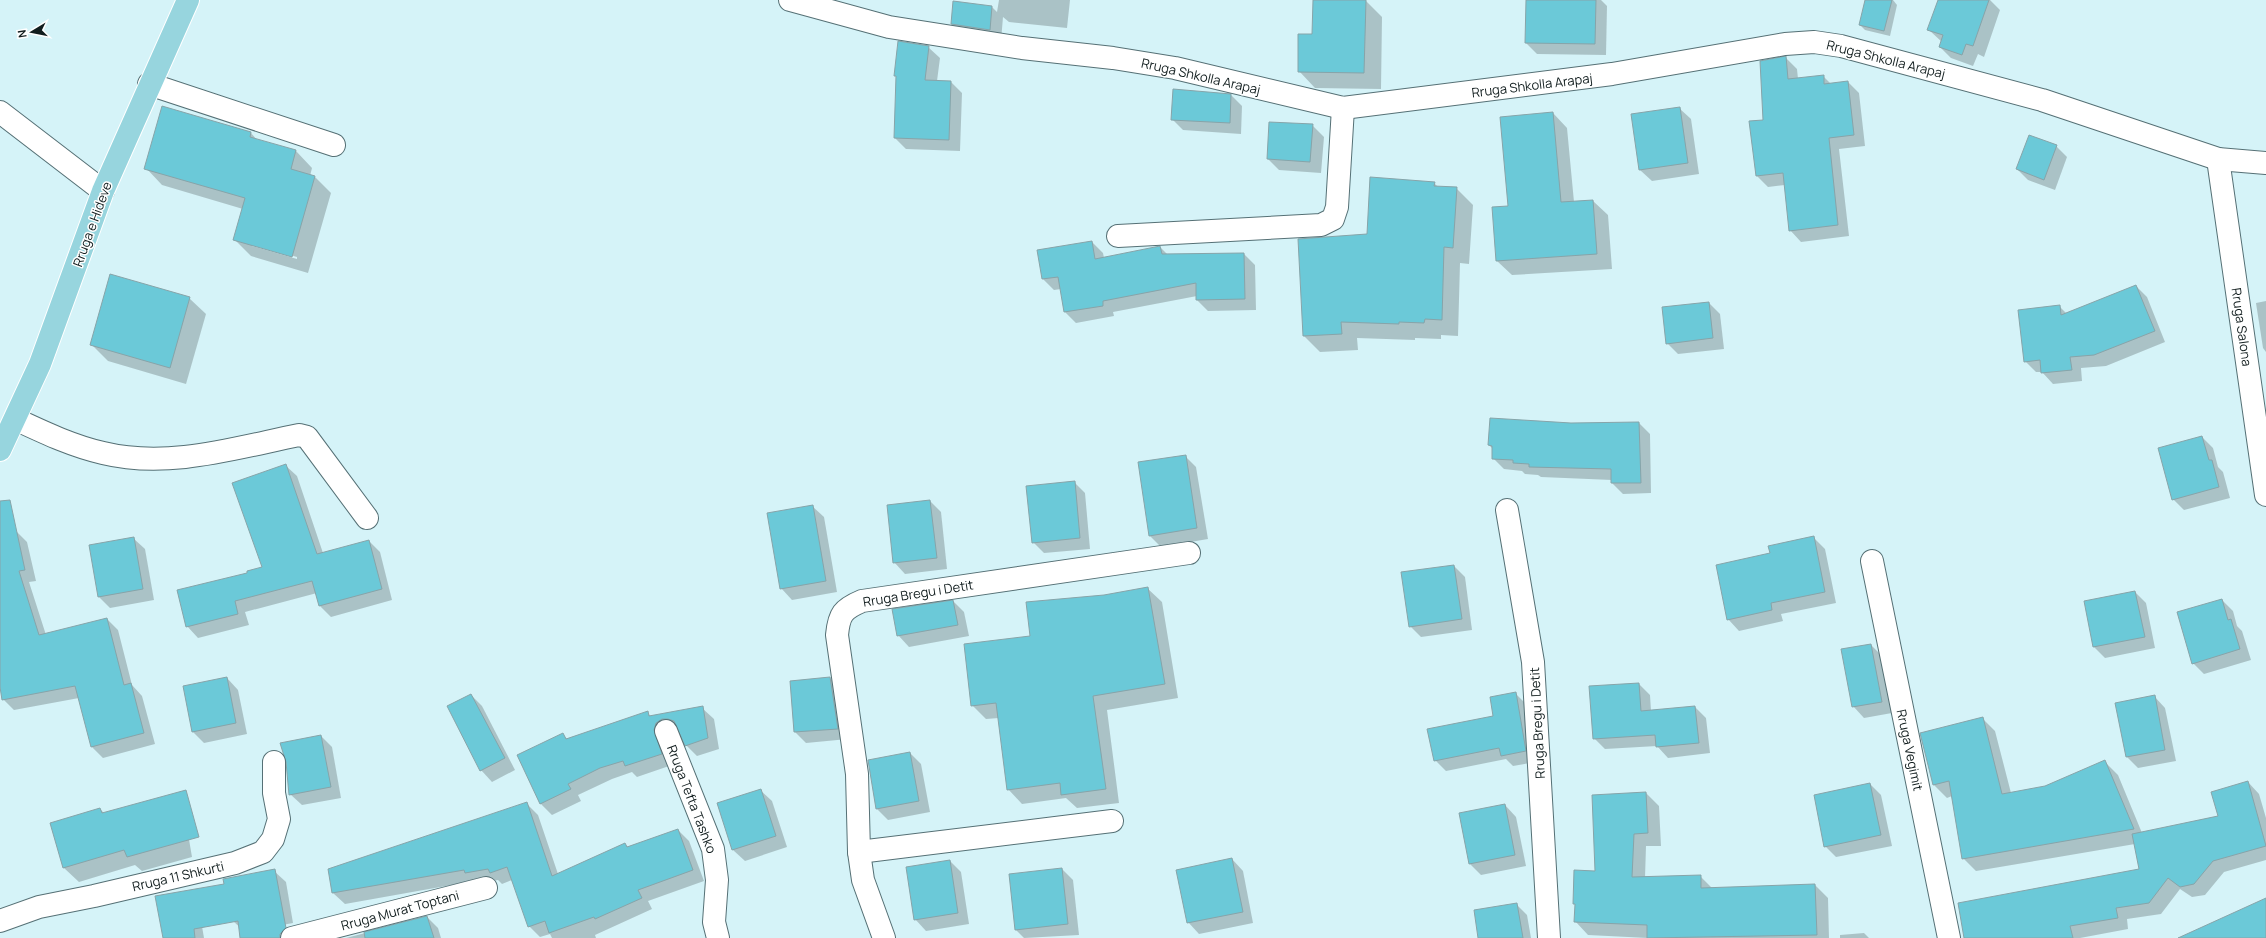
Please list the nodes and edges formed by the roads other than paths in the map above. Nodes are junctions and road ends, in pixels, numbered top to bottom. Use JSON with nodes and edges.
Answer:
{"nodes":[{"id":1,"x":188,"y":0,"type":"edge"},
{"id":2,"x":790,"y":0,"type":"edge"},
{"id":3,"x":149,"y":84,"type":"junction"},
{"id":4,"x":1343,"y":108,"type":"junction"},
{"id":5,"x":0,"y":112,"type":"edge"},
{"id":6,"x":334,"y":145,"type":"dead end"},
{"id":7,"x":2218,"y":159,"type":"junction"},
{"id":8,"x":2266,"y":163,"type":"edge"},
{"id":9,"x":103,"y":191,"type":"junction"},
{"id":10,"x":1118,"y":236,"type":"dead end"},
{"id":11,"x":15,"y":419,"type":"junction"},
{"id":12,"x":0,"y":450,"type":"edge"},
{"id":13,"x":2266,"y":495,"type":"edge"},
{"id":14,"x":1508,"y":510,"type":"dead end"},
{"id":15,"x":367,"y":518,"type":"dead end"},
{"id":16,"x":1190,"y":553,"type":"dead end"},
{"id":17,"x":1872,"y":561,"type":"dead end"},
{"id":18,"x":666,"y":731,"type":"dead end"},
{"id":19,"x":274,"y":762,"type":"dead end"},
{"id":20,"x":1112,"y":821,"type":"dead end"},
{"id":21,"x":859,"y":852,"type":"junction"},
{"id":22,"x":486,"y":888,"type":"dead end"},
{"id":23,"x":0,"y":921,"type":"edge"},
{"id":24,"x":292,"y":938,"type":"edge"},
{"id":25,"x":718,"y":938,"type":"edge"},
{"id":26,"x":884,"y":938,"type":"edge"},
{"id":27,"x":1549,"y":938,"type":"edge"},
{"id":28,"x":1949,"y":938,"type":"edge"}],
"edges":[{"from":1,"to":3,"type":"main road","name":"Rruga e Hideve"},
{"from":2,"to":4,"type":"street","name":"Rruga Shkolla Arapaj"},
{"from":3,"to":6,"type":"street"},
{"from":3,"to":9,"type":"main road","name":"Rruga e Hideve"},
{"from":4,"to":7,"type":"street","name":"Rruga Shkolla Arapaj"},
{"from":4,"to":10,"type":"street"},
{"from":5,"to":9,"type":"street"},
{"from":7,"to":8,"type":"street","name":"Rruga Shkolla Arapaj"},
{"from":7,"to":13,"type":"street","name":"Rruga Salona"},
{"from":9,"to":11,"type":"main road","name":"Rruga e Hideve"},
{"from":11,"to":12,"type":"main road","name":"Rruga e Hideve"},
{"from":11,"to":15,"type":"street"},
{"from":14,"to":27,"type":"street","name":"Rruga Bregu i Detit"},
{"from":16,"to":21,"type":"street","name":"Rruga Bregu i Detit"},
{"from":17,"to":28,"type":"street","name":"Rruga Vegimit"},
{"from":18,"to":25,"type":"street","name":"Rruga Tefta Tashko"},
{"from":19,"to":23,"type":"street","name":"Rruga 11 Shkurti"},
{"from":20,"to":21,"type":"street"},
{"from":21,"to":26,"type":"street","name":"Rruga Bregu i Detit"},
{"from":22,"to":24,"type":"street","name":"Rruga Murat Toptani"}]}
